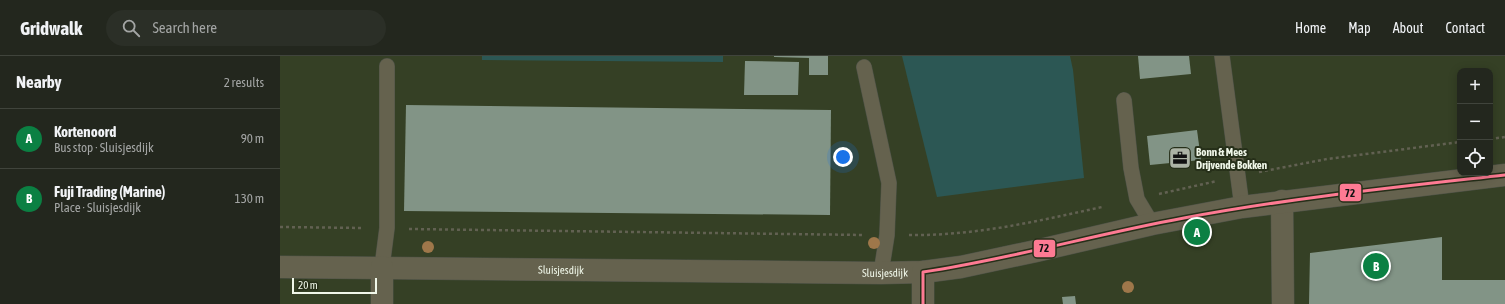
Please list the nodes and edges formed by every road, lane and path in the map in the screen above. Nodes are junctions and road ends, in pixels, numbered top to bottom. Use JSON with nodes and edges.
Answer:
{"nodes":[{"id":1,"x":1222,"y":56,"type":"edge"},
{"id":2,"x":387,"y":66,"type":"dead end"},
{"id":3,"x":864,"y":67,"type":"dead end"},
{"id":4,"x":1124,"y":100,"type":"dead end"},
{"id":5,"x":1505,"y":137,"type":"edge"},
{"id":6,"x":1493,"y":139,"type":"edge"},
{"id":7,"x":1505,"y":175,"type":"edge"},
{"id":8,"x":1282,"y":201,"type":"junction"},
{"id":9,"x":1242,"y":207,"type":"junction"},
{"id":10,"x":1152,"y":224,"type":"junction"},
{"id":11,"x":280,"y":267,"type":"edge"},
{"id":12,"x":382,"y":267,"type":"junction"},
{"id":13,"x":923,"y":272,"type":"junction"},
{"id":14,"x":881,"y":273,"type":"junction"},
{"id":15,"x":382,"y":304,"type":"edge"},
{"id":16,"x":923,"y":304,"type":"edge"},
{"id":17,"x":1283,"y":304,"type":"edge"}],
"edges":[{"from":1,"to":9,"type":"lane"},
{"from":2,"to":12,"type":"lane"},
{"from":3,"to":14,"type":"lane"},
{"from":4,"to":10,"type":"lane"},
{"from":5,"to":6,"type":"path"},
{"from":7,"to":8,"type":"street","name":"Sluisjesdijk"},
{"from":8,"to":9,"type":"street","name":"Sluisjesdijk"},
{"from":8,"to":17,"type":"street"},
{"from":9,"to":10,"type":"street","name":"Sluisjesdijk"},
{"from":10,"to":13,"type":"street","name":"Sluisjesdijk"},
{"from":11,"to":12,"type":"street","name":"Sluisjesdijk"},
{"from":12,"to":14,"type":"street","name":"Sluisjesdijk"},
{"from":12,"to":15,"type":"street"},
{"from":13,"to":14,"type":"street","name":"Sluisjesdijk"},
{"from":13,"to":16,"type":"street"}]}
